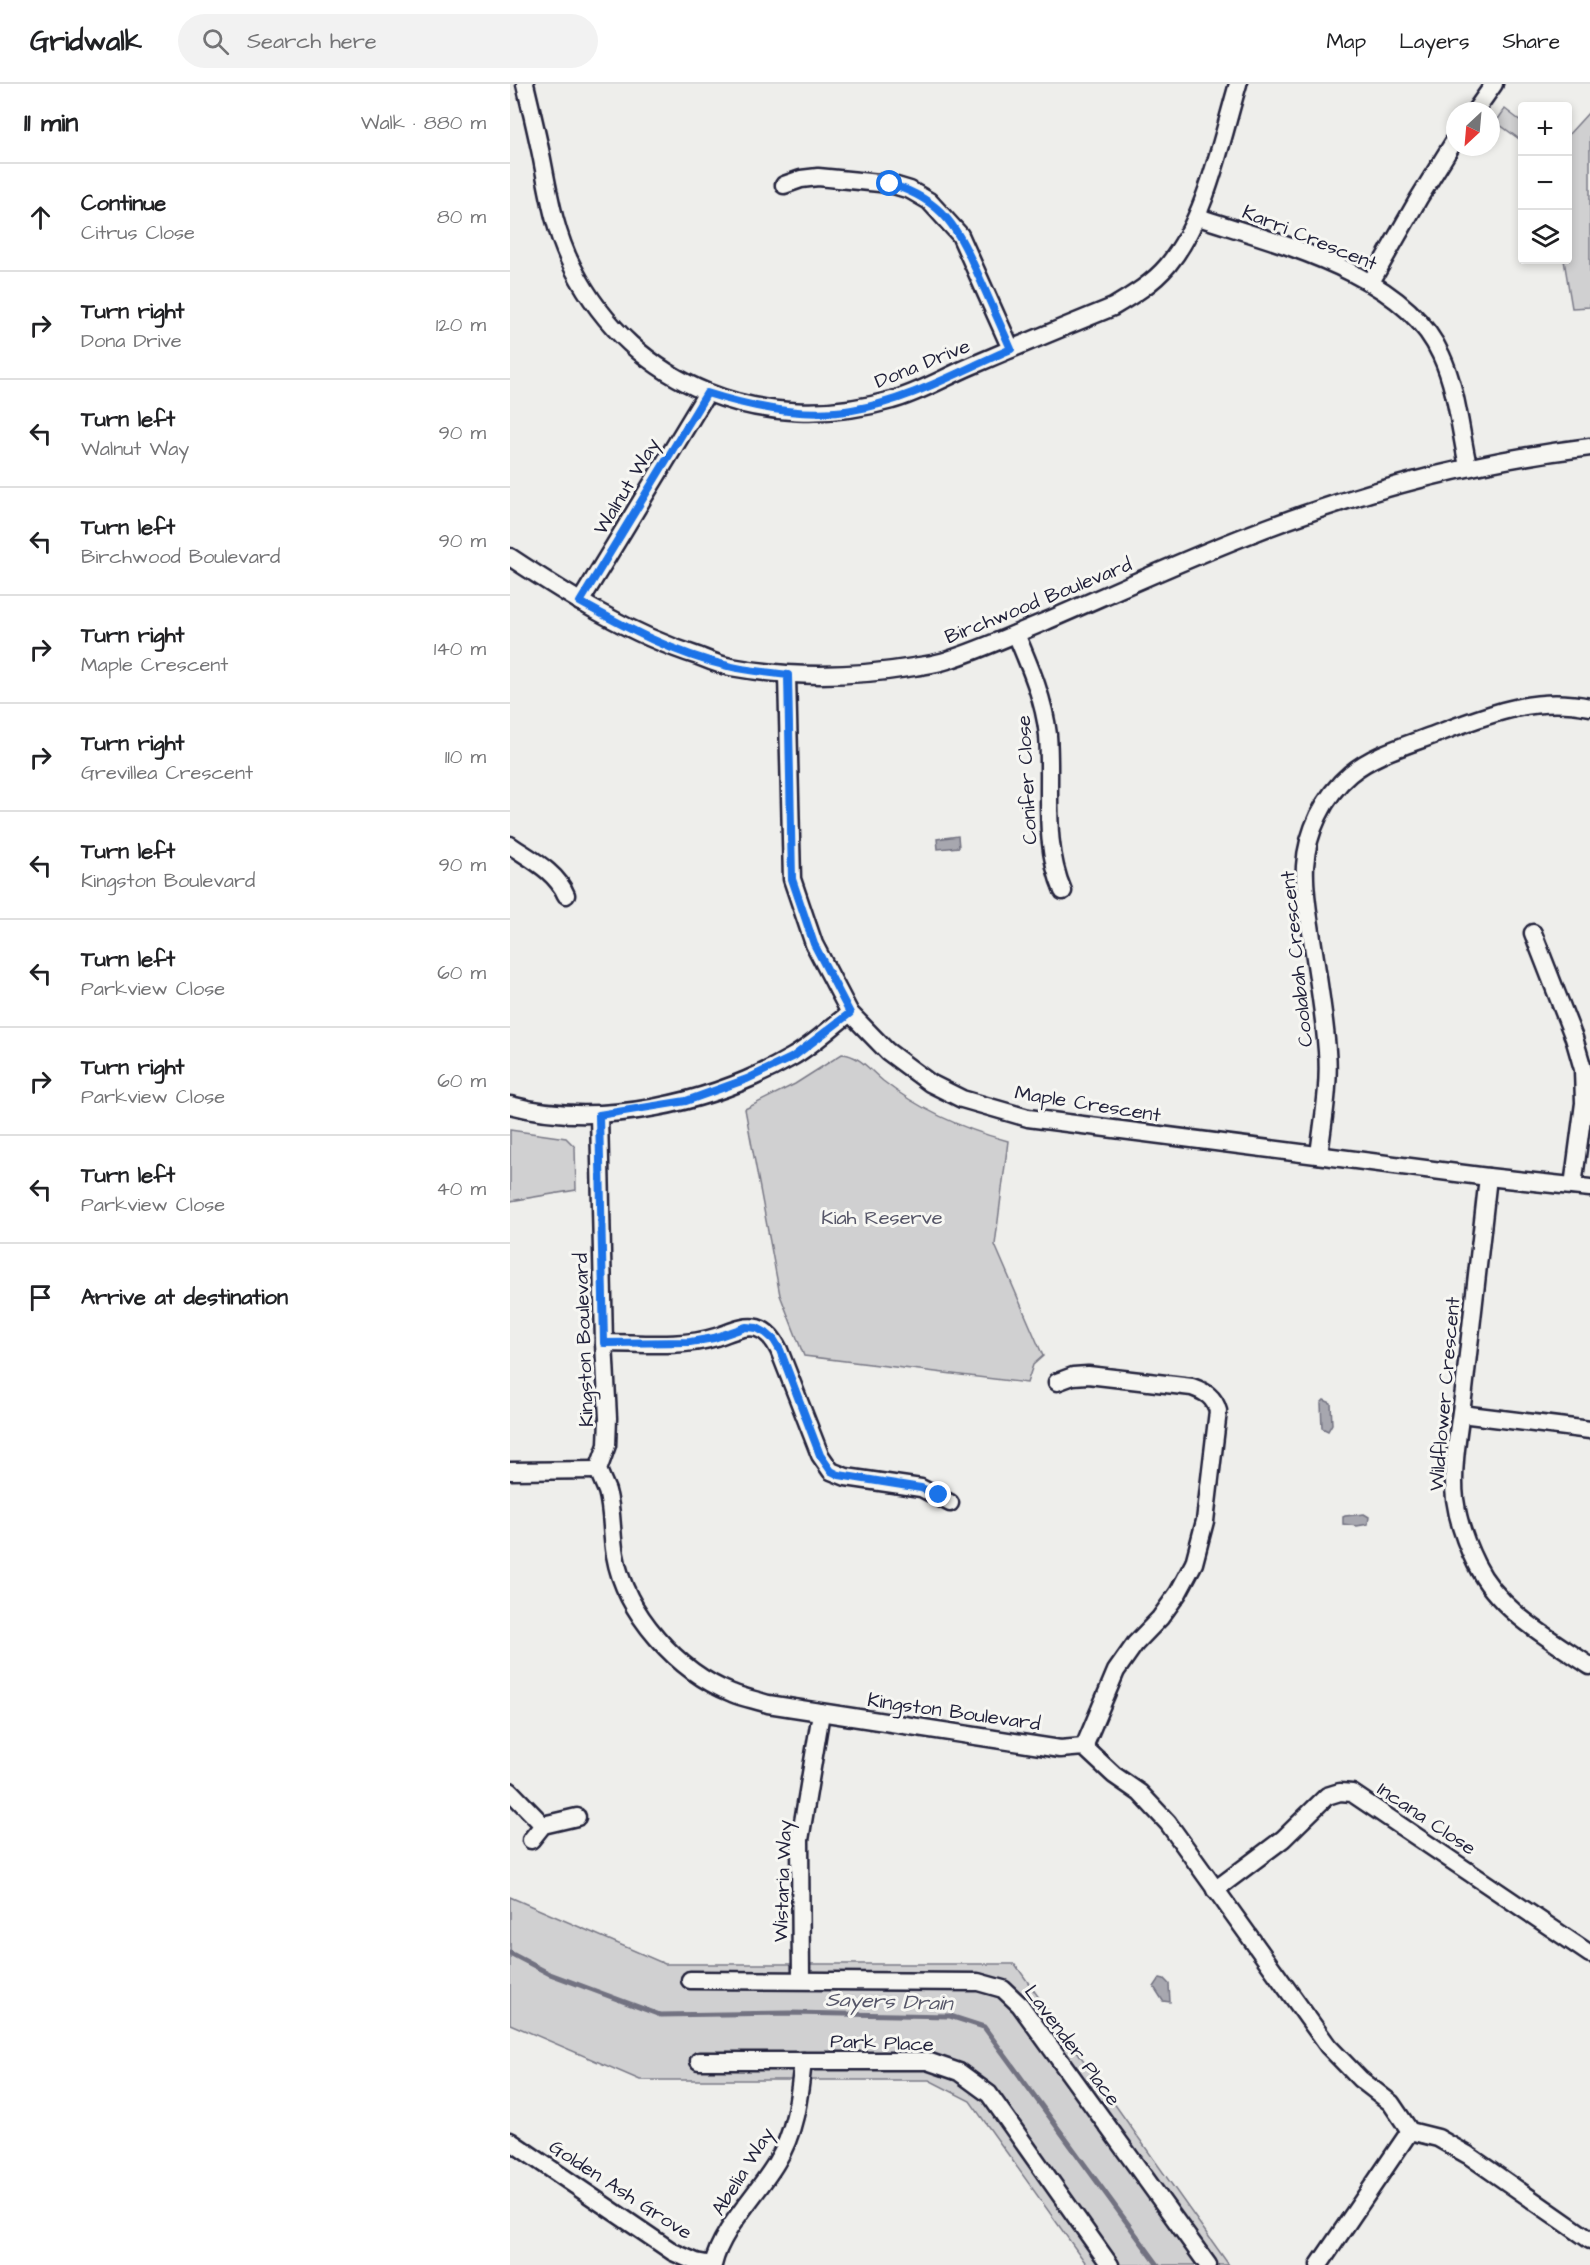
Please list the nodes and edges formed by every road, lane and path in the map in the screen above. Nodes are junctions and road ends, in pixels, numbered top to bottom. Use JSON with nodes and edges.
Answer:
{"nodes":[{"id":1,"x":525,"y":84,"type":"edge"},
{"id":2,"x":1237,"y":84,"type":"edge"},
{"id":3,"x":1494,"y":84,"type":"edge"},
{"id":4,"x":1481,"y":102,"type":"edge"},
{"id":5,"x":1446,"y":154,"type":"edge"},
{"id":6,"x":784,"y":185,"type":"dead end"},
{"id":7,"x":1198,"y":217,"type":"junction"},
{"id":8,"x":1371,"y":282,"type":"junction"},
{"id":9,"x":1011,"y":349,"type":"junction"},
{"id":10,"x":707,"y":393,"type":"junction"},
{"id":11,"x":1590,"y":447,"type":"edge"},
{"id":12,"x":1468,"y":466,"type":"junction"},
{"id":13,"x":510,"y":557,"type":"edge"},
{"id":14,"x":580,"y":602,"type":"junction"},
{"id":15,"x":1016,"y":634,"type":"junction"},
{"id":16,"x":788,"y":675,"type":"junction"},
{"id":17,"x":1590,"y":707,"type":"edge"},
{"id":18,"x":510,"y":845,"type":"edge"},
{"id":19,"x":1063,"y":891,"type":"dead end"},
{"id":20,"x":566,"y":894,"type":"dead end"},
{"id":21,"x":1533,"y":933,"type":"dead end"},
{"id":22,"x":850,"y":1013,"type":"junction"},
{"id":23,"x":510,"y":1105,"type":"edge"},
{"id":24,"x":599,"y":1115,"type":"junction"},
{"id":25,"x":1319,"y":1155,"type":"junction"},
{"id":26,"x":1488,"y":1177,"type":"junction"},
{"id":27,"x":1582,"y":1187,"type":"edge"},
{"id":28,"x":604,"y":1343,"type":"junction"},
{"id":29,"x":1057,"y":1382,"type":"dead end"},
{"id":30,"x":1461,"y":1414,"type":"junction"},
{"id":31,"x":1590,"y":1430,"type":"edge"},
{"id":32,"x":598,"y":1470,"type":"junction"},
{"id":33,"x":510,"y":1471,"type":"edge"},
{"id":34,"x":950,"y":1503,"type":"dead end"},
{"id":35,"x":1590,"y":1666,"type":"edge"},
{"id":36,"x":820,"y":1713,"type":"junction"},
{"id":37,"x":1084,"y":1747,"type":"junction"},
{"id":38,"x":510,"y":1791,"type":"edge"},
{"id":39,"x":576,"y":1817,"type":"dead end"},
{"id":40,"x":543,"y":1826,"type":"junction"},
{"id":41,"x":531,"y":1840,"type":"dead end"},
{"id":42,"x":1215,"y":1890,"type":"junction"},
{"id":43,"x":1590,"y":1954,"type":"edge"},
{"id":44,"x":690,"y":1980,"type":"dead end"},
{"id":45,"x":801,"y":1980,"type":"junction"},
{"id":46,"x":699,"y":2061,"type":"dead end"},
{"id":47,"x":803,"y":2061,"type":"junction"},
{"id":48,"x":1410,"y":2131,"type":"junction"},
{"id":49,"x":510,"y":2141,"type":"edge"},
{"id":50,"x":1590,"y":2240,"type":"edge"},
{"id":51,"x":713,"y":2265,"type":"edge"},
{"id":52,"x":1110,"y":2265,"type":"edge"},
{"id":53,"x":1208,"y":2265,"type":"edge"},
{"id":54,"x":1319,"y":2265,"type":"edge"}],
"edges":[{"from":1,"to":10,"type":"street","name":"Dona Drive"},
{"from":2,"to":7,"type":"street","name":"Dona Drive"},
{"from":3,"to":4,"type":"street"},
{"from":5,"to":8,"type":"street"},
{"from":6,"to":9,"type":"street"},
{"from":7,"to":8,"type":"street","name":"Karri Crescent"},
{"from":7,"to":9,"type":"street","name":"Dona Drive"},
{"from":8,"to":12,"type":"street","name":"Karri Crescent"},
{"from":9,"to":10,"type":"street","name":"Dona Drive"},
{"from":10,"to":14,"type":"street","name":"Walnut Way"},
{"from":11,"to":12,"type":"street","name":"Birchwood Boulevard"},
{"from":12,"to":15,"type":"street","name":"Birchwood Boulevard"},
{"from":13,"to":14,"type":"street","name":"Birchwood Boulevard"},
{"from":14,"to":16,"type":"street","name":"Birchwood Boulevard"},
{"from":15,"to":16,"type":"street","name":"Birchwood Boulevard"},
{"from":15,"to":19,"type":"street","name":"Conifer Close"},
{"from":16,"to":22,"type":"street","name":"Maple Crescent"},
{"from":17,"to":25,"type":"street","name":"Coolabah Crescent"},
{"from":18,"to":20,"type":"street"},
{"from":21,"to":27,"type":"street"},
{"from":22,"to":24,"type":"street"},
{"from":22,"to":25,"type":"street","name":"Maple Crescent"},
{"from":23,"to":24,"type":"street"},
{"from":24,"to":28,"type":"street","name":"Kingston Boulevard"},
{"from":25,"to":26,"type":"street","name":"Maple Crescent"},
{"from":26,"to":27,"type":"street","name":"Maple Crescent"},
{"from":26,"to":30,"type":"street","name":"Wildflower Crescent"},
{"from":28,"to":32,"type":"street","name":"Kingston Boulevard"},
{"from":28,"to":34,"type":"street"},
{"from":29,"to":37,"type":"street"},
{"from":30,"to":31,"type":"street"},
{"from":30,"to":35,"type":"street","name":"Wildflower Crescent"},
{"from":32,"to":33,"type":"street"},
{"from":32,"to":36,"type":"street","name":"Kingston Boulevard"},
{"from":36,"to":37,"type":"street","name":"Kingston Boulevard"},
{"from":36,"to":45,"type":"street","name":"Wistaria Way"},
{"from":37,"to":42,"type":"street"},
{"from":38,"to":40,"type":"street"},
{"from":39,"to":40,"type":"street"},
{"from":40,"to":41,"type":"street"},
{"from":42,"to":43,"type":"street","name":"Incana Close"},
{"from":42,"to":48,"type":"street"},
{"from":44,"to":45,"type":"street","name":"Lavender Place"},
{"from":45,"to":53,"type":"street","name":"Lavender Place"},
{"from":46,"to":47,"type":"street","name":"Park Place"},
{"from":47,"to":51,"type":"street","name":"Abelia Way"},
{"from":47,"to":52,"type":"street","name":"Park Place"},
{"from":48,"to":50,"type":"street"},
{"from":48,"to":54,"type":"street"},
{"from":49,"to":51,"type":"street","name":"Golden Ash Grove"}]}
